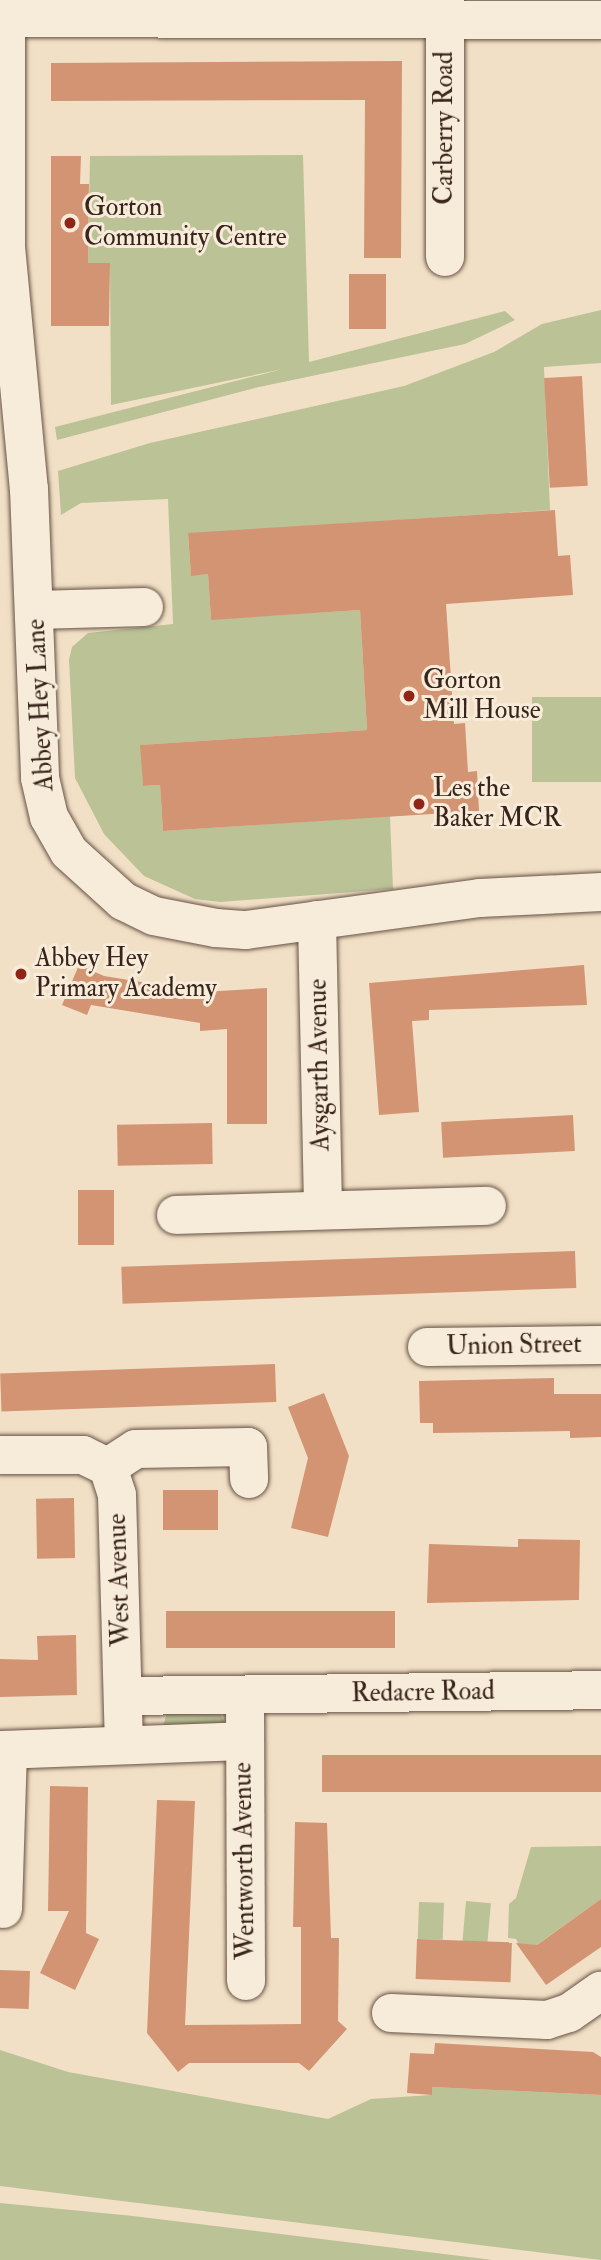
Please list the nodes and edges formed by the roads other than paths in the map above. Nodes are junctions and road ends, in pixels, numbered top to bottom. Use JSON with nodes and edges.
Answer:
{"nodes":[{"id":1,"x":6,"y":9,"type":"edge"},
{"id":2,"x":221,"y":9,"type":"edge"},
{"id":3,"x":445,"y":9,"type":"edge"},
{"id":4,"x":601,"y":20,"type":"edge"},
{"id":5,"x":3,"y":247,"type":"edge"},
{"id":6,"x":445,"y":257,"type":"dead end"},
{"id":7,"x":144,"y":607,"type":"dead end"},
{"id":8,"x":36,"y":610,"type":"junction"},
{"id":9,"x":601,"y":892,"type":"edge"},
{"id":10,"x":317,"y":920,"type":"junction"},
{"id":11,"x":487,"y":1206,"type":"dead end"},
{"id":12,"x":323,"y":1210,"type":"junction"},
{"id":13,"x":176,"y":1215,"type":"dead end"},
{"id":14,"x":601,"y":1345,"type":"edge"},
{"id":15,"x":427,"y":1347,"type":"dead end"},
{"id":16,"x":0,"y":1455,"type":"edge"},
{"id":17,"x":107,"y":1466,"type":"junction"},
{"id":18,"x":249,"y":1479,"type":"dead end"},
{"id":19,"x":601,"y":1690,"type":"edge"},
{"id":20,"x":123,"y":1696,"type":"junction"},
{"id":21,"x":245,"y":1696,"type":"junction"},
{"id":22,"x":124,"y":1741,"type":"junction"},
{"id":23,"x":244,"y":1741,"type":"junction"},
{"id":24,"x":4,"y":1749,"type":"edge"},
{"id":25,"x":3,"y":1909,"type":"dead end"},
{"id":26,"x":246,"y":1981,"type":"dead end"},
{"id":27,"x":601,"y":1991,"type":"edge"},
{"id":28,"x":391,"y":2012,"type":"dead end"}],
"edges":[{"from":1,"to":2,"type":"street"},
{"from":1,"to":5,"type":"street","name":"Abbey Hey Lane"},
{"from":2,"to":3,"type":"street"},
{"from":3,"to":4,"type":"street"},
{"from":3,"to":6,"type":"street","name":"Carberry Road"},
{"from":5,"to":8,"type":"street","name":"Abbey Hey Lane"},
{"from":7,"to":8,"type":"street"},
{"from":8,"to":10,"type":"street","name":"Abbey Hey Lane"},
{"from":9,"to":10,"type":"street","name":"Abbey Hey Lane"},
{"from":10,"to":12,"type":"street","name":"Aysgarth Avenue"},
{"from":11,"to":12,"type":"street"},
{"from":12,"to":13,"type":"street"},
{"from":14,"to":15,"type":"street","name":"Union Street"},
{"from":16,"to":17,"type":"street"},
{"from":17,"to":18,"type":"street"},
{"from":17,"to":20,"type":"street","name":"West Avenue"},
{"from":19,"to":21,"type":"street","name":"Redacre Road"},
{"from":20,"to":21,"type":"street","name":"Redacre Road"},
{"from":20,"to":22,"type":"street"},
{"from":21,"to":23,"type":"street"},
{"from":22,"to":23,"type":"street"},
{"from":22,"to":24,"type":"street"},
{"from":23,"to":26,"type":"street","name":"Wentworth Avenue"},
{"from":24,"to":25,"type":"street"},
{"from":27,"to":28,"type":"street"}]}
